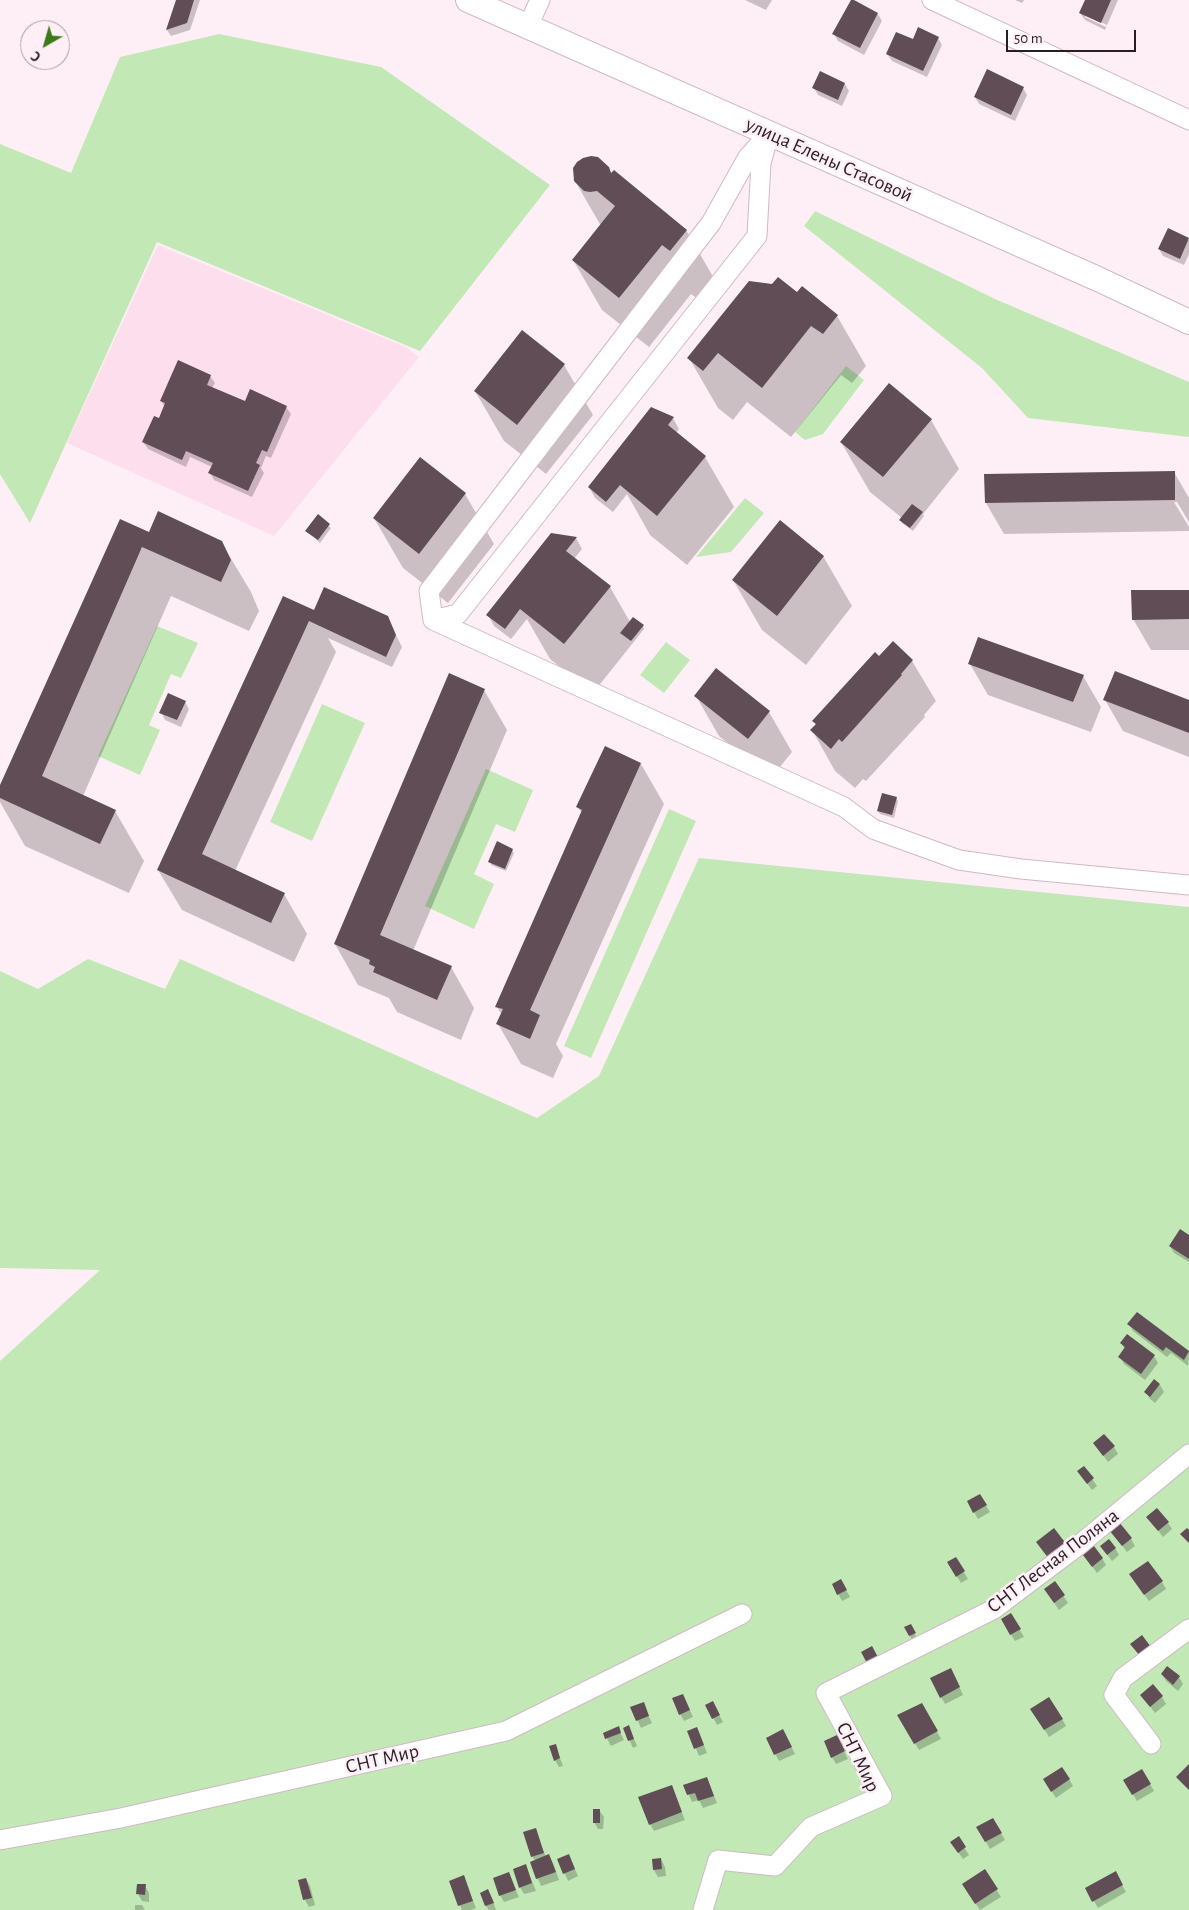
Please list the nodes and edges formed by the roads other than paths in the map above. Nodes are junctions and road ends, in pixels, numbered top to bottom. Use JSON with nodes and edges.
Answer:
{"nodes":[{"id":1,"x":468,"y":0,"type":"edge"},
{"id":2,"x":540,"y":0,"type":"edge"},
{"id":3,"x":932,"y":0,"type":"edge"},
{"id":4,"x":527,"y":28,"type":"junction"},
{"id":5,"x":1189,"y":120,"type":"edge"},
{"id":6,"x":769,"y":134,"type":"junction"},
{"id":7,"x":1189,"y":322,"type":"edge"},
{"id":8,"x":433,"y":620,"type":"junction"},
{"id":9,"x":1189,"y":885,"type":"edge"},
{"id":10,"x":1189,"y":1454,"type":"edge"},
{"id":11,"x":742,"y":1614,"type":"dead end"},
{"id":12,"x":1189,"y":1629,"type":"edge"},
{"id":13,"x":826,"y":1693,"type":"joint"},
{"id":14,"x":1151,"y":1744,"type":"dead end"},
{"id":15,"x":0,"y":1840,"type":"edge"},
{"id":16,"x":703,"y":1910,"type":"edge"}],
"edges":[{"from":1,"to":4,"type":"main road","name":"улица Елены Стасовой"},
{"from":2,"to":4,"type":"street"},
{"from":3,"to":5,"type":"street"},
{"from":4,"to":6,"type":"main road","name":"улица Елены Стасовой"},
{"from":6,"to":7,"type":"main road","name":"улица Елены Стасовой"},
{"from":6,"to":8,"type":"street"},
{"from":6,"to":8,"type":"street"},
{"from":8,"to":9,"type":"street"},
{"from":10,"to":13,"type":"street","name":"СНТ Лесная Поляна"},
{"from":11,"to":15,"type":"street","name":"СНТ Мир"},
{"from":12,"to":14,"type":"street"},
{"from":13,"to":16,"type":"street","name":"СНТ Мир"}]}
